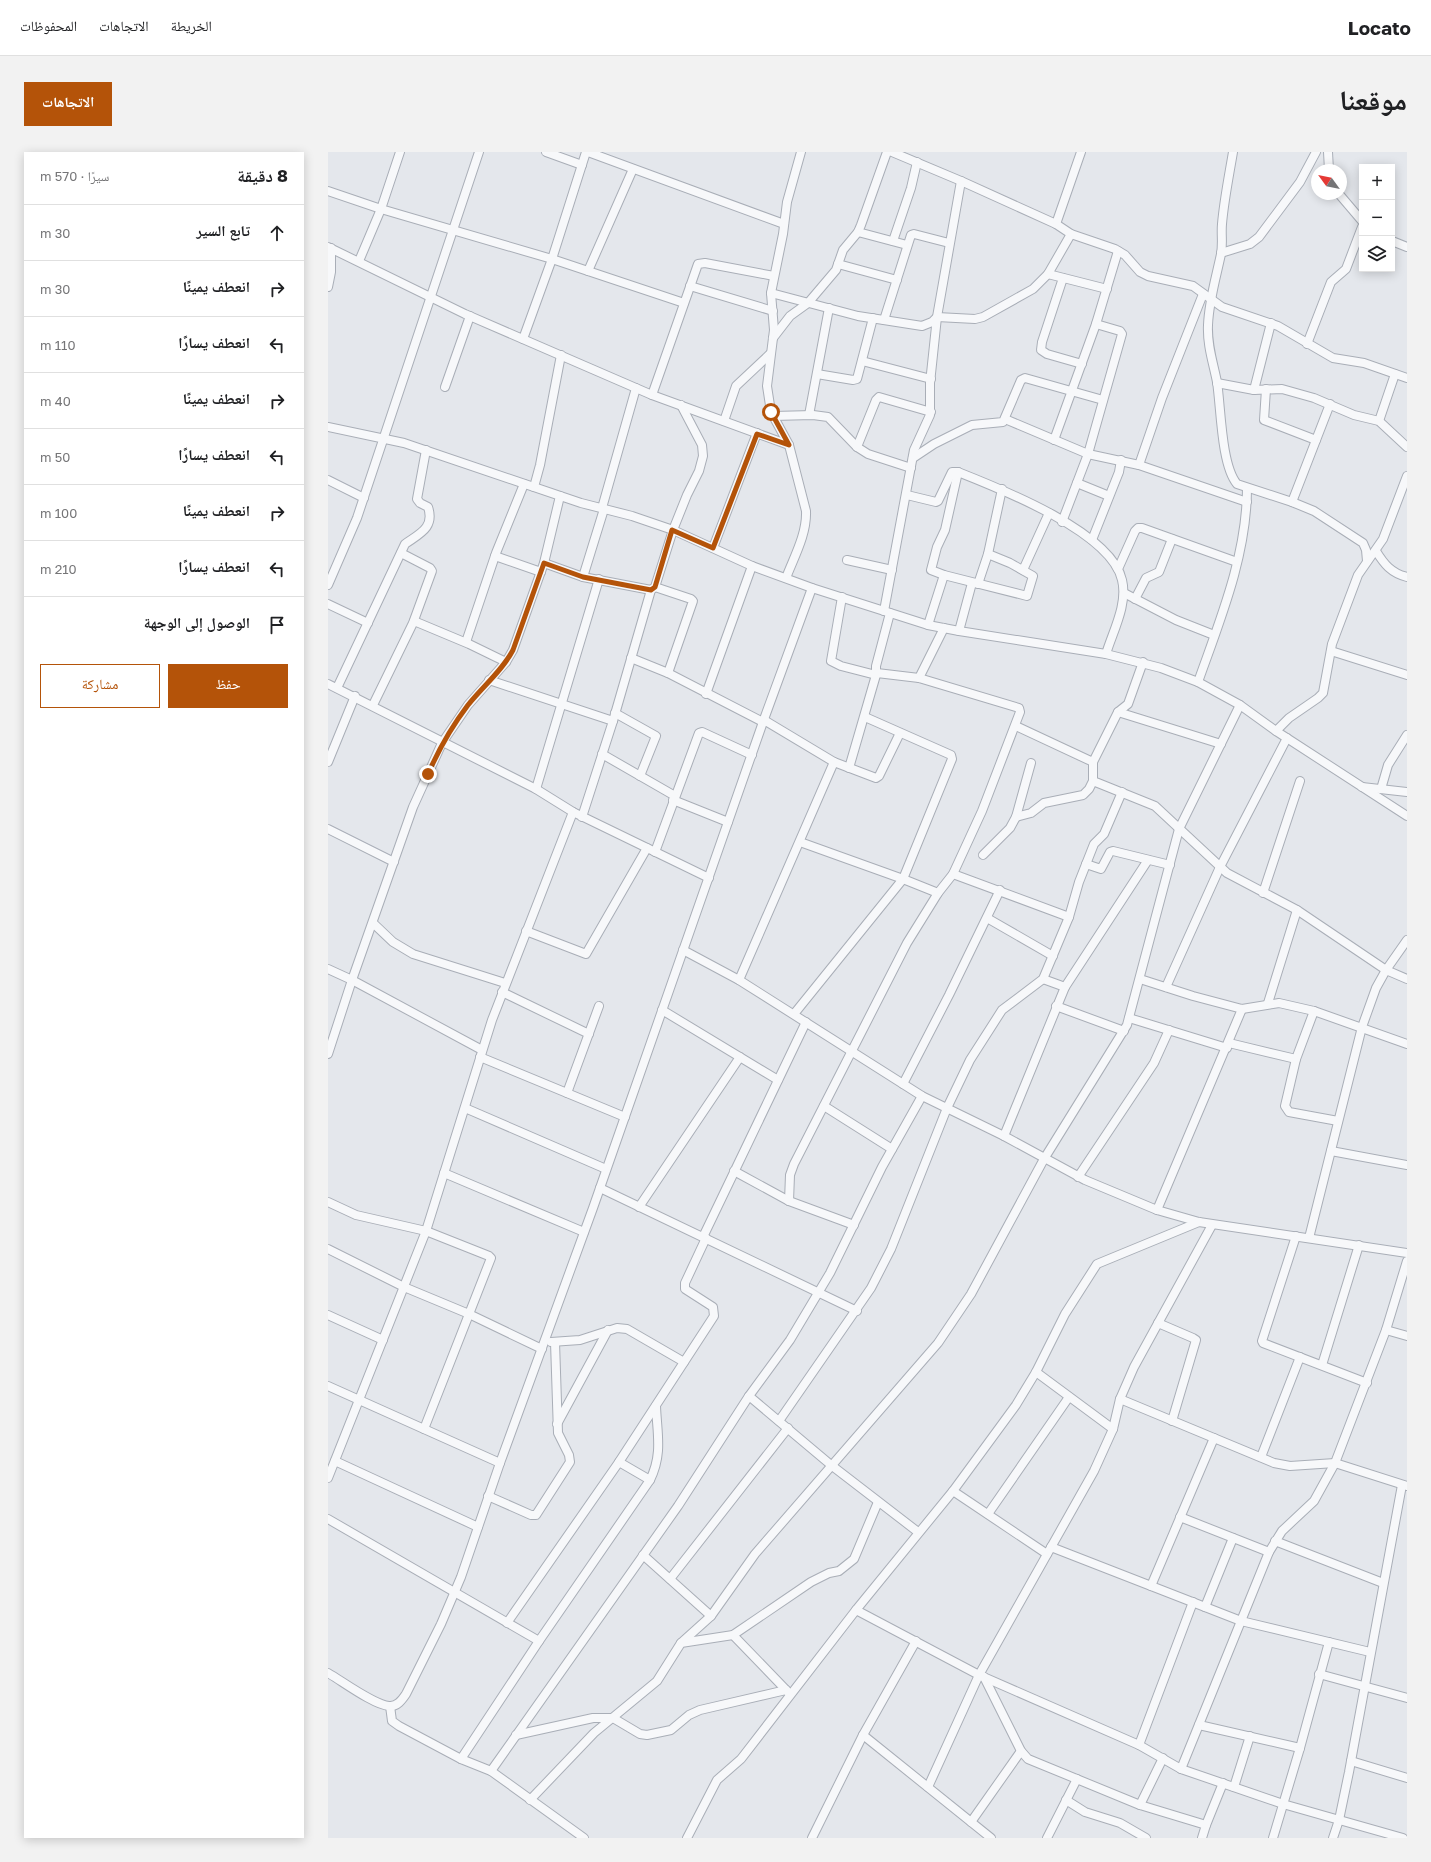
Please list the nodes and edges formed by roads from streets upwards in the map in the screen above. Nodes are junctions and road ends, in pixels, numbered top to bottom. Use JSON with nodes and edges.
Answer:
{"nodes":[{"id":1,"x":400,"y":152,"type":"edge"},
{"id":2,"x":479,"y":152,"type":"edge"},
{"id":3,"x":546,"y":152,"type":"edge"},
{"id":4,"x":587,"y":152,"type":"edge"},
{"id":5,"x":801,"y":152,"type":"edge"},
{"id":6,"x":887,"y":152,"type":"edge"},
{"id":7,"x":892,"y":152,"type":"edge"},
{"id":8,"x":1081,"y":152,"type":"edge"},
{"id":9,"x":1233,"y":152,"type":"edge"},
{"id":10,"x":1316,"y":152,"type":"edge"},
{"id":11,"x":1328,"y":152,"type":"edge"},
{"id":12,"x":917,"y":162,"type":"junction"},
{"id":13,"x":1329,"y":164,"type":"edge"},
{"id":14,"x":582,"y":165,"type":"junction"},
{"id":15,"x":633,"y":168,"type":"junction"},
{"id":16,"x":961,"y":180,"type":"junction"},
{"id":17,"x":328,"y":191,"type":"edge"},
{"id":18,"x":1344,"y":200,"type":"edge"},
{"id":19,"x":381,"y":209,"type":"junction"},
{"id":20,"x":1359,"y":217,"type":"edge"},
{"id":21,"x":784,"y":224,"type":"junction"},
{"id":22,"x":1056,"y":224,"type":"junction"},
{"id":23,"x":453,"y":231,"type":"junction"},
{"id":24,"x":858,"y":232,"type":"junction"},
{"id":25,"x":1071,"y":234,"type":"junction"},
{"id":26,"x":1359,"y":235,"type":"edge"},
{"id":27,"x":893,"y":241,"type":"junction"},
{"id":28,"x":1395,"y":242,"type":"edge"},
{"id":29,"x":949,"y":243,"type":"junction"},
{"id":30,"x":908,"y":245,"type":"junction"},
{"id":31,"x":330,"y":247,"type":"edge"},
{"id":32,"x":1407,"y":247,"type":"edge"},
{"id":33,"x":1118,"y":251,"type":"junction"},
{"id":34,"x":1221,"y":253,"type":"junction"},
{"id":35,"x":552,"y":259,"type":"junction"},
{"id":36,"x":359,"y":261,"type":"junction"},
{"id":37,"x":838,"y":264,"type":"junction"},
{"id":38,"x":588,"y":271,"type":"junction"},
{"id":39,"x":1048,"y":274,"type":"junction"},
{"id":40,"x":774,"y":276,"type":"junction"},
{"id":41,"x":1063,"y":278,"type":"junction"},
{"id":42,"x":897,"y":280,"type":"junction"},
{"id":43,"x":690,"y":286,"type":"junction"},
{"id":44,"x":328,"y":287,"type":"edge"},
{"id":45,"x":1107,"y":289,"type":"junction"},
{"id":46,"x":771,"y":293,"type":"junction"},
{"id":47,"x":1203,"y":294,"type":"junction"},
{"id":48,"x":430,"y":296,"type":"junction"},
{"id":49,"x":1210,"y":300,"type":"junction"},
{"id":50,"x":684,"y":303,"type":"junction"},
{"id":51,"x":808,"y":303,"type":"junction"},
{"id":52,"x":829,"y":308,"type":"junction"},
{"id":53,"x":773,"y":312,"type":"junction"},
{"id":54,"x":470,"y":316,"type":"junction"},
{"id":55,"x":937,"y":317,"type":"junction"},
{"id":56,"x":873,"y":318,"type":"junction"},
{"id":57,"x":884,"y":320,"type":"junction"},
{"id":58,"x":1271,"y":323,"type":"junction"},
{"id":59,"x":1096,"y":324,"type":"junction"},
{"id":60,"x":523,"y":339,"type":"junction"},
{"id":61,"x":772,"y":339,"type":"junction"},
{"id":62,"x":1307,"y":344,"type":"junction"},
{"id":63,"x":770,"y":354,"type":"junction"},
{"id":64,"x":561,"y":355,"type":"junction"},
{"id":65,"x":862,"y":361,"type":"junction"},
{"id":66,"x":1082,"y":364,"type":"junction"},
{"id":67,"x":817,"y":374,"type":"junction"},
{"id":68,"x":1394,"y":374,"type":"junction"},
{"id":69,"x":1407,"y":378,"type":"edge"},
{"id":70,"x":931,"y":379,"type":"junction"},
{"id":71,"x":1217,"y":383,"type":"junction"},
{"id":72,"x":445,"y":387,"type":"dead end"},
{"id":73,"x":636,"y":388,"type":"junction"},
{"id":74,"x":1266,"y":389,"type":"junction"},
{"id":75,"x":1072,"y":390,"type":"junction"},
{"id":76,"x":1254,"y":390,"type":"junction"},
{"id":77,"x":652,"y":395,"type":"junction"},
{"id":78,"x":1103,"y":400,"type":"junction"},
{"id":79,"x":1330,"y":404,"type":"junction"},
{"id":80,"x":681,"y":406,"type":"junction"},
{"id":81,"x":930,"y":412,"type":"junction"},
{"id":82,"x":809,"y":415,"type":"junction"},
{"id":83,"x":773,"y":416,"type":"junction"},
{"id":84,"x":1005,"y":419,"type":"junction"},
{"id":85,"x":1379,"y":421,"type":"junction"},
{"id":86,"x":724,"y":422,"type":"junction"},
{"id":87,"x":328,"y":427,"type":"edge"},
{"id":88,"x":757,"y":434,"type":"junction"},
{"id":89,"x":382,"y":439,"type":"junction"},
{"id":90,"x":1054,"y":440,"type":"junction"},
{"id":91,"x":1316,"y":440,"type":"junction"},
{"id":92,"x":789,"y":445,"type":"junction"},
{"id":93,"x":856,"y":447,"type":"junction"},
{"id":94,"x":1407,"y":447,"type":"edge"},
{"id":95,"x":426,"y":450,"type":"junction"},
{"id":96,"x":1088,"y":454,"type":"junction"},
{"id":97,"x":913,"y":458,"type":"junction"},
{"id":98,"x":1121,"y":460,"type":"junction"},
{"id":99,"x":1140,"y":465,"type":"junction"},
{"id":100,"x":911,"y":468,"type":"junction"},
{"id":101,"x":958,"y":472,"type":"junction"},
{"id":102,"x":1407,"y":476,"type":"edge"},
{"id":103,"x":328,"y":480,"type":"edge"},
{"id":104,"x":1077,"y":483,"type":"junction"},
{"id":105,"x":524,"y":484,"type":"junction"},
{"id":106,"x":534,"y":487,"type":"junction"},
{"id":107,"x":1247,"y":488,"type":"junction"},
{"id":108,"x":1002,"y":489,"type":"junction"},
{"id":109,"x":907,"y":495,"type":"junction"},
{"id":110,"x":560,"y":496,"type":"junction"},
{"id":111,"x":1109,"y":496,"type":"junction"},
{"id":112,"x":364,"y":498,"type":"junction"},
{"id":113,"x":1247,"y":502,"type":"junction"},
{"id":114,"x":1292,"y":502,"type":"junction"},
{"id":115,"x":603,"y":508,"type":"junction"},
{"id":116,"x":1049,"y":513,"type":"junction"},
{"id":117,"x":1062,"y":522,"type":"junction"},
{"id":118,"x":672,"y":530,"type":"junction"},
{"id":119,"x":1172,"y":539,"type":"junction"},
{"id":120,"x":1092,"y":540,"type":"junction"},
{"id":121,"x":713,"y":548,"type":"junction"},
{"id":122,"x":1376,"y":551,"type":"junction"},
{"id":123,"x":401,"y":553,"type":"junction"},
{"id":124,"x":988,"y":554,"type":"junction"},
{"id":125,"x":495,"y":556,"type":"junction"},
{"id":126,"x":847,"y":560,"type":"dead end"},
{"id":127,"x":1367,"y":561,"type":"junction"},
{"id":128,"x":1237,"y":562,"type":"junction"},
{"id":129,"x":544,"y":563,"type":"junction"},
{"id":130,"x":752,"y":566,"type":"junction"},
{"id":131,"x":1118,"y":569,"type":"junction"},
{"id":132,"x":892,"y":570,"type":"junction"},
{"id":133,"x":1023,"y":570,"type":"junction"},
{"id":134,"x":541,"y":572,"type":"junction"},
{"id":135,"x":944,"y":575,"type":"junction"},
{"id":136,"x":583,"y":577,"type":"junction"},
{"id":137,"x":1407,"y":577,"type":"edge"},
{"id":138,"x":786,"y":578,"type":"junction"},
{"id":139,"x":598,"y":579,"type":"junction"},
{"id":140,"x":975,"y":584,"type":"junction"},
{"id":141,"x":328,"y":585,"type":"edge"},
{"id":142,"x":812,"y":588,"type":"junction"},
{"id":143,"x":653,"y":589,"type":"junction"},
{"id":144,"x":1124,"y":593,"type":"junction"},
{"id":145,"x":842,"y":597,"type":"junction"},
{"id":146,"x":1135,"y":599,"type":"junction"},
{"id":147,"x":328,"y":604,"type":"edge"},
{"id":148,"x":887,"y":612,"type":"junction"},
{"id":149,"x":414,"y":621,"type":"junction"},
{"id":150,"x":368,"y":623,"type":"junction"},
{"id":151,"x":928,"y":625,"type":"junction"},
{"id":152,"x":944,"y":628,"type":"junction"},
{"id":153,"x":959,"y":631,"type":"junction"},
{"id":154,"x":1214,"y":635,"type":"junction"},
{"id":155,"x":466,"y":642,"type":"junction"},
{"id":156,"x":1331,"y":651,"type":"junction"},
{"id":157,"x":1106,"y":654,"type":"junction"},
{"id":158,"x":631,"y":658,"type":"junction"},
{"id":159,"x":506,"y":662,"type":"junction"},
{"id":160,"x":1143,"y":662,"type":"junction"},
{"id":161,"x":668,"y":674,"type":"junction"},
{"id":162,"x":877,"y":674,"type":"junction"},
{"id":163,"x":1407,"y":675,"type":"edge"},
{"id":164,"x":919,"y":678,"type":"junction"},
{"id":165,"x":489,"y":680,"type":"junction"},
{"id":166,"x":1198,"y":682,"type":"junction"},
{"id":167,"x":328,"y":684,"type":"edge"},
{"id":168,"x":337,"y":688,"type":"junction"},
{"id":169,"x":706,"y":694,"type":"junction"},
{"id":170,"x":355,"y":696,"type":"junction"},
{"id":171,"x":373,"y":705,"type":"junction"},
{"id":172,"x":562,"y":705,"type":"junction"},
{"id":173,"x":1240,"y":705,"type":"junction"},
{"id":174,"x":1118,"y":712,"type":"junction"},
{"id":175,"x":614,"y":717,"type":"junction"},
{"id":176,"x":865,"y":717,"type":"junction"},
{"id":177,"x":763,"y":721,"type":"junction"},
{"id":178,"x":1016,"y":726,"type":"junction"},
{"id":179,"x":1276,"y":731,"type":"junction"},
{"id":180,"x":900,"y":733,"type":"junction"},
{"id":181,"x":1407,"y":735,"type":"edge"},
{"id":182,"x":1287,"y":738,"type":"junction"},
{"id":183,"x":442,"y":743,"type":"junction"},
{"id":184,"x":1221,"y":744,"type":"junction"},
{"id":185,"x":602,"y":754,"type":"junction"},
{"id":186,"x":752,"y":755,"type":"junction"},
{"id":187,"x":328,"y":762,"type":"edge"},
{"id":188,"x":834,"y":762,"type":"junction"},
{"id":189,"x":1093,"y":762,"type":"junction"},
{"id":190,"x":1031,"y":763,"type":"dead end"},
{"id":191,"x":849,"y":768,"type":"junction"},
{"id":192,"x":640,"y":776,"type":"junction"},
{"id":193,"x":1093,"y":781,"type":"junction"},
{"id":194,"x":1300,"y":781,"type":"dead end"},
{"id":195,"x":1359,"y":786,"type":"junction"},
{"id":196,"x":536,"y":789,"type":"junction"},
{"id":197,"x":1381,"y":789,"type":"junction"},
{"id":198,"x":1122,"y":792,"type":"junction"},
{"id":199,"x":1407,"y":792,"type":"edge"},
{"id":200,"x":674,"y":798,"type":"junction"},
{"id":201,"x":573,"y":812,"type":"junction"},
{"id":202,"x":1407,"y":816,"type":"edge"},
{"id":203,"x":582,"y":817,"type":"junction"},
{"id":204,"x":1016,"y":817,"type":"junction"},
{"id":205,"x":728,"y":822,"type":"junction"},
{"id":206,"x":328,"y":829,"type":"edge"},
{"id":207,"x":1180,"y":829,"type":"junction"},
{"id":208,"x":800,"y":842,"type":"junction"},
{"id":209,"x":647,"y":848,"type":"junction"},
{"id":210,"x":655,"y":852,"type":"junction"},
{"id":211,"x":983,"y":855,"type":"dead end"},
{"id":212,"x":1148,"y":860,"type":"junction"},
{"id":213,"x":394,"y":862,"type":"junction"},
{"id":214,"x":1086,"y":864,"type":"junction"},
{"id":215,"x":1170,"y":866,"type":"junction"},
{"id":216,"x":1220,"y":867,"type":"junction"},
{"id":217,"x":953,"y":874,"type":"junction"},
{"id":218,"x":709,"y":878,"type":"junction"},
{"id":219,"x":903,"y":879,"type":"junction"},
{"id":220,"x":1000,"y":890,"type":"junction"},
{"id":221,"x":938,"y":893,"type":"junction"},
{"id":222,"x":1263,"y":893,"type":"junction"},
{"id":223,"x":1297,"y":910,"type":"junction"},
{"id":224,"x":987,"y":918,"type":"junction"},
{"id":225,"x":1069,"y":918,"type":"junction"},
{"id":226,"x":373,"y":923,"type":"junction"},
{"id":227,"x":526,"y":931,"type":"junction"},
{"id":228,"x":1407,"y":940,"type":"edge"},
{"id":229,"x":683,"y":950,"type":"junction"},
{"id":230,"x":1053,"y":956,"type":"junction"},
{"id":231,"x":328,"y":969,"type":"edge"},
{"id":232,"x":1386,"y":970,"type":"junction"},
{"id":233,"x":1043,"y":979,"type":"junction"},
{"id":234,"x":1140,"y":979,"type":"junction"},
{"id":235,"x":1407,"y":979,"type":"edge"},
{"id":236,"x":352,"y":980,"type":"junction"},
{"id":237,"x":740,"y":980,"type":"junction"},
{"id":238,"x":505,"y":983,"type":"junction"},
{"id":239,"x":1065,"y":987,"type":"junction"},
{"id":240,"x":1166,"y":987,"type":"junction"},
{"id":241,"x":502,"y":992,"type":"junction"},
{"id":242,"x":1268,"y":1003,"type":"junction"},
{"id":243,"x":599,"y":1006,"type":"dead end"},
{"id":244,"x":1056,"y":1006,"type":"junction"},
{"id":245,"x":1242,"y":1009,"type":"junction"},
{"id":246,"x":662,"y":1010,"type":"junction"},
{"id":247,"x":1314,"y":1011,"type":"junction"},
{"id":248,"x":794,"y":1014,"type":"junction"},
{"id":249,"x":1129,"y":1018,"type":"junction"},
{"id":250,"x":806,"y":1022,"type":"junction"},
{"id":251,"x":1362,"y":1027,"type":"junction"},
{"id":252,"x":1169,"y":1030,"type":"junction"},
{"id":253,"x":1124,"y":1031,"type":"junction"},
{"id":254,"x":589,"y":1034,"type":"junction"},
{"id":255,"x":1407,"y":1044,"type":"edge"},
{"id":256,"x":1228,"y":1045,"type":"junction"},
{"id":257,"x":852,"y":1052,"type":"junction"},
{"id":258,"x":481,"y":1053,"type":"junction"},
{"id":259,"x":328,"y":1054,"type":"edge"},
{"id":260,"x":740,"y":1056,"type":"junction"},
{"id":261,"x":1296,"y":1059,"type":"junction"},
{"id":262,"x":778,"y":1080,"type":"junction"},
{"id":263,"x":903,"y":1084,"type":"junction"},
{"id":264,"x":567,"y":1093,"type":"junction"},
{"id":265,"x":922,"y":1096,"type":"junction"},
{"id":266,"x":824,"y":1106,"type":"junction"},
{"id":267,"x":465,"y":1108,"type":"junction"},
{"id":268,"x":947,"y":1108,"type":"junction"},
{"id":269,"x":625,"y":1118,"type":"junction"},
{"id":270,"x":1338,"y":1121,"type":"junction"},
{"id":271,"x":1004,"y":1136,"type":"junction"},
{"id":272,"x":892,"y":1149,"type":"junction"},
{"id":273,"x":1331,"y":1151,"type":"junction"},
{"id":274,"x":1044,"y":1159,"type":"junction"},
{"id":275,"x":1407,"y":1165,"type":"edge"},
{"id":276,"x":606,"y":1169,"type":"junction"},
{"id":277,"x":734,"y":1171,"type":"junction"},
{"id":278,"x":444,"y":1173,"type":"junction"},
{"id":279,"x":1078,"y":1177,"type":"junction"},
{"id":280,"x":600,"y":1188,"type":"junction"},
{"id":281,"x":789,"y":1201,"type":"junction"},
{"id":282,"x":328,"y":1202,"type":"edge"},
{"id":283,"x":639,"y":1207,"type":"junction"},
{"id":284,"x":1157,"y":1210,"type":"junction"},
{"id":285,"x":1199,"y":1222,"type":"junction"},
{"id":286,"x":854,"y":1225,"type":"junction"},
{"id":287,"x":1212,"y":1225,"type":"junction"},
{"id":288,"x":426,"y":1231,"type":"junction"},
{"id":289,"x":584,"y":1232,"type":"junction"},
{"id":290,"x":1296,"y":1236,"type":"junction"},
{"id":291,"x":704,"y":1238,"type":"junction"},
{"id":292,"x":1309,"y":1238,"type":"junction"},
{"id":293,"x":1359,"y":1245,"type":"junction"},
{"id":294,"x":328,"y":1249,"type":"edge"},
{"id":295,"x":1407,"y":1253,"type":"edge"},
{"id":296,"x":1407,"y":1261,"type":"edge"},
{"id":297,"x":404,"y":1287,"type":"junction"},
{"id":298,"x":819,"y":1292,"type":"junction"},
{"id":299,"x":857,"y":1311,"type":"junction"},
{"id":300,"x":469,"y":1314,"type":"junction"},
{"id":301,"x":328,"y":1315,"type":"edge"},
{"id":302,"x":1158,"y":1323,"type":"junction"},
{"id":303,"x":608,"y":1330,"type":"junction"},
{"id":304,"x":1386,"y":1330,"type":"junction"},
{"id":305,"x":1407,"y":1336,"type":"edge"},
{"id":306,"x":383,"y":1340,"type":"junction"},
{"id":307,"x":555,"y":1342,"type":"junction"},
{"id":308,"x":543,"y":1346,"type":"junction"},
{"id":309,"x":1300,"y":1357,"type":"junction"},
{"id":310,"x":684,"y":1362,"type":"junction"},
{"id":311,"x":1322,"y":1365,"type":"junction"},
{"id":312,"x":1036,"y":1372,"type":"junction"},
{"id":313,"x":1367,"y":1382,"type":"junction"},
{"id":314,"x":328,"y":1386,"type":"edge"},
{"id":315,"x":749,"y":1396,"type":"junction"},
{"id":316,"x":1070,"y":1396,"type":"junction"},
{"id":317,"x":1120,"y":1399,"type":"junction"},
{"id":318,"x":358,"y":1400,"type":"junction"},
{"id":319,"x":656,"y":1406,"type":"junction"},
{"id":320,"x":1172,"y":1420,"type":"junction"},
{"id":321,"x":779,"y":1421,"type":"junction"},
{"id":322,"x":557,"y":1425,"type":"junction"},
{"id":323,"x":788,"y":1428,"type":"junction"},
{"id":324,"x":424,"y":1429,"type":"junction"},
{"id":325,"x":1113,"y":1429,"type":"junction"},
{"id":326,"x":1214,"y":1438,"type":"junction"},
{"id":327,"x":1261,"y":1458,"type":"junction"},
{"id":328,"x":335,"y":1461,"type":"junction"},
{"id":329,"x":619,"y":1462,"type":"junction"},
{"id":330,"x":500,"y":1463,"type":"junction"},
{"id":331,"x":1336,"y":1463,"type":"junction"},
{"id":332,"x":831,"y":1465,"type":"junction"},
{"id":333,"x":328,"y":1478,"type":"edge"},
{"id":334,"x":650,"y":1480,"type":"junction"},
{"id":335,"x":1404,"y":1485,"type":"edge"},
{"id":336,"x":953,"y":1491,"type":"junction"},
{"id":337,"x":488,"y":1496,"type":"junction"},
{"id":338,"x":878,"y":1502,"type":"junction"},
{"id":339,"x":988,"y":1514,"type":"junction"},
{"id":340,"x":1180,"y":1516,"type":"junction"},
{"id":341,"x":328,"y":1519,"type":"edge"},
{"id":342,"x":478,"y":1527,"type":"junction"},
{"id":343,"x":918,"y":1532,"type":"junction"},
{"id":344,"x":1233,"y":1538,"type":"junction"},
{"id":345,"x":1275,"y":1540,"type":"junction"},
{"id":346,"x":1049,"y":1551,"type":"junction"},
{"id":347,"x":1269,"y":1552,"type":"junction"},
{"id":348,"x":643,"y":1555,"type":"junction"},
{"id":349,"x":670,"y":1579,"type":"junction"},
{"id":350,"x":1383,"y":1583,"type":"junction"},
{"id":351,"x":1151,"y":1586,"type":"junction"},
{"id":352,"x":454,"y":1593,"type":"junction"},
{"id":353,"x":1193,"y":1602,"type":"junction"},
{"id":354,"x":1205,"y":1607,"type":"junction"},
{"id":355,"x":856,"y":1610,"type":"junction"},
{"id":356,"x":711,"y":1616,"type":"junction"},
{"id":357,"x":1241,"y":1621,"type":"junction"},
{"id":358,"x":507,"y":1623,"type":"junction"},
{"id":359,"x":733,"y":1635,"type":"junction"},
{"id":360,"x":539,"y":1641,"type":"junction"},
{"id":361,"x":916,"y":1641,"type":"junction"},
{"id":362,"x":1328,"y":1642,"type":"junction"},
{"id":363,"x":681,"y":1643,"type":"junction"},
{"id":364,"x":1370,"y":1652,"type":"junction"},
{"id":365,"x":328,"y":1673,"type":"edge"},
{"id":366,"x":1319,"y":1674,"type":"junction"},
{"id":367,"x":982,"y":1676,"type":"junction"},
{"id":368,"x":1364,"y":1686,"type":"junction"},
{"id":369,"x":788,"y":1693,"type":"junction"},
{"id":370,"x":1407,"y":1698,"type":"edge"},
{"id":371,"x":390,"y":1706,"type":"junction"},
{"id":372,"x":613,"y":1718,"type":"junction"},
{"id":373,"x":1199,"y":1725,"type":"junction"},
{"id":374,"x":516,"y":1735,"type":"junction"},
{"id":375,"x":863,"y":1735,"type":"junction"},
{"id":376,"x":1250,"y":1736,"type":"junction"},
{"id":377,"x":1139,"y":1745,"type":"junction"},
{"id":378,"x":1300,"y":1748,"type":"junction"},
{"id":379,"x":1021,"y":1751,"type":"junction"},
{"id":380,"x":1162,"y":1758,"type":"junction"},
{"id":381,"x":461,"y":1759,"type":"junction"},
{"id":382,"x":1351,"y":1761,"type":"junction"},
{"id":383,"x":1180,"y":1769,"type":"junction"},
{"id":384,"x":491,"y":1771,"type":"junction"},
{"id":385,"x":1407,"y":1778,"type":"edge"},
{"id":386,"x":1077,"y":1779,"type":"junction"},
{"id":387,"x":1223,"y":1783,"type":"junction"},
{"id":388,"x":928,"y":1787,"type":"junction"},
{"id":389,"x":1234,"y":1787,"type":"junction"},
{"id":390,"x":530,"y":1800,"type":"junction"},
{"id":391,"x":1066,"y":1800,"type":"junction"},
{"id":392,"x":1283,"y":1804,"type":"junction"},
{"id":393,"x":1140,"y":1805,"type":"junction"},
{"id":394,"x":1339,"y":1820,"type":"junction"},
{"id":395,"x":971,"y":1822,"type":"junction"},
{"id":396,"x":1206,"y":1825,"type":"junction"},
{"id":397,"x":584,"y":1838,"type":"edge"},
{"id":398,"x":687,"y":1838,"type":"edge"},
{"id":399,"x":812,"y":1838,"type":"edge"},
{"id":400,"x":991,"y":1838,"type":"edge"},
{"id":401,"x":1046,"y":1838,"type":"edge"},
{"id":402,"x":1146,"y":1838,"type":"edge"},
{"id":403,"x":1202,"y":1838,"type":"edge"},
{"id":404,"x":1273,"y":1838,"type":"edge"},
{"id":405,"x":1333,"y":1838,"type":"edge"},
{"id":406,"x":1403,"y":1838,"type":"edge"}],
"edges":[{"from":1,"to":19,"type":"street"},
{"from":2,"to":23,"type":"street"},
{"from":3,"to":14,"type":"street"},
{"from":4,"to":14,"type":"street"},
{"from":4,"to":15,"type":"street"},
{"from":5,"to":21,"type":"street"},
{"from":6,"to":24,"type":"street"},
{"from":7,"to":12,"type":"street"},
{"from":8,"to":22,"type":"street"},
{"from":9,"to":34,"type":"street"},
{"from":10,"to":34,"type":"street"},
{"from":11,"to":13,"type":"street"},
{"from":12,"to":16,"type":"street"},
{"from":12,"to":27,"type":"street"},
{"from":14,"to":35,"type":"street"},
{"from":15,"to":21,"type":"street"},
{"from":15,"to":38,"type":"street"},
{"from":16,"to":22,"type":"street"},
{"from":16,"to":29,"type":"street"},
{"from":17,"to":19,"type":"street"},
{"from":18,"to":20,"type":"street"},
{"from":19,"to":23,"type":"street"},
{"from":19,"to":36,"type":"street"},
{"from":21,"to":40,"type":"street"},
{"from":22,"to":25,"type":"street"},
{"from":23,"to":35,"type":"street"},
{"from":23,"to":48,"type":"street"},
{"from":24,"to":27,"type":"street"},
{"from":24,"to":37,"type":"street"},
{"from":25,"to":33,"type":"street"},
{"from":25,"to":39,"type":"street"},
{"from":26,"to":62,"type":"street"},
{"from":27,"to":30,"type":"street"},
{"from":28,"to":32,"type":"street"},
{"from":29,"to":30,"type":"street"},
{"from":29,"to":55,"type":"street"},
{"from":30,"to":42,"type":"street"},
{"from":31,"to":36,"type":"street"},
{"from":31,"to":44,"type":"street"},
{"from":33,"to":45,"type":"street"},
{"from":33,"to":47,"type":"street"},
{"from":34,"to":49,"type":"street"},
{"from":35,"to":38,"type":"street"},
{"from":35,"to":60,"type":"street"},
{"from":36,"to":48,"type":"street"},
{"from":37,"to":42,"type":"street"},
{"from":37,"to":51,"type":"street"},
{"from":38,"to":50,"type":"street"},
{"from":39,"to":41,"type":"street"},
{"from":39,"to":55,"type":"street"},
{"from":40,"to":43,"type":"street"},
{"from":40,"to":46,"type":"street"},
{"from":41,"to":45,"type":"street"},
{"from":41,"to":66,"type":"street"},
{"from":42,"to":57,"type":"street"},
{"from":43,"to":50,"type":"street"},
{"from":43,"to":53,"type":"street"},
{"from":45,"to":59,"type":"street"},
{"from":46,"to":51,"type":"street"},
{"from":46,"to":53,"type":"street"},
{"from":47,"to":49,"type":"street"},
{"from":47,"to":99,"type":"street"},
{"from":48,"to":54,"type":"street"},
{"from":48,"to":89,"type":"street"},
{"from":49,"to":58,"type":"street"},
{"from":49,"to":71,"type":"street"},
{"from":50,"to":77,"type":"street"},
{"from":51,"to":52,"type":"street"},
{"from":51,"to":61,"type":"street"},
{"from":52,"to":56,"type":"street"},
{"from":52,"to":67,"type":"street"},
{"from":53,"to":61,"type":"street"},
{"from":54,"to":60,"type":"street"},
{"from":54,"to":72,"type":"street"},
{"from":55,"to":57,"type":"street"},
{"from":55,"to":70,"type":"street"},
{"from":56,"to":57,"type":"street"},
{"from":56,"to":65,"type":"street"},
{"from":58,"to":62,"type":"street"},
{"from":58,"to":76,"type":"street"},
{"from":59,"to":66,"type":"street"},
{"from":59,"to":78,"type":"street"},
{"from":60,"to":64,"type":"street"},
{"from":61,"to":63,"type":"street"},
{"from":62,"to":68,"type":"street"},
{"from":63,"to":83,"type":"street"},
{"from":63,"to":86,"type":"street"},
{"from":64,"to":73,"type":"street"},
{"from":64,"to":106,"type":"street"},
{"from":65,"to":67,"type":"street"},
{"from":65,"to":70,"type":"street"},
{"from":66,"to":75,"type":"street"},
{"from":67,"to":82,"type":"street"},
{"from":68,"to":69,"type":"street"},
{"from":68,"to":85,"type":"street"},
{"from":70,"to":81,"type":"street"},
{"from":71,"to":76,"type":"street"},
{"from":71,"to":107,"type":"street"},
{"from":73,"to":77,"type":"street"},
{"from":73,"to":115,"type":"street"},
{"from":74,"to":76,"type":"street"},
{"from":74,"to":79,"type":"street"},
{"from":74,"to":91,"type":"street"},
{"from":75,"to":78,"type":"street"},
{"from":75,"to":84,"type":"street"},
{"from":75,"to":90,"type":"street"},
{"from":77,"to":80,"type":"street"},
{"from":78,"to":96,"type":"street"},
{"from":79,"to":85,"type":"street"},
{"from":79,"to":91,"type":"street"},
{"from":80,"to":86,"type":"street"},
{"from":80,"to":118,"type":"street"},
{"from":81,"to":93,"type":"street"},
{"from":81,"to":97,"type":"street"},
{"from":82,"to":83,"type":"street"},
{"from":82,"to":93,"type":"street"},
{"from":83,"to":92,"type":"street"},
{"from":84,"to":90,"type":"street"},
{"from":84,"to":97,"type":"street"},
{"from":85,"to":94,"type":"street"},
{"from":86,"to":88,"type":"street"},
{"from":87,"to":89,"type":"street"},
{"from":88,"to":92,"type":"street"},
{"from":88,"to":121,"type":"street"},
{"from":89,"to":95,"type":"street"},
{"from":89,"to":112,"type":"street"},
{"from":90,"to":96,"type":"street"},
{"from":91,"to":114,"type":"street"},
{"from":92,"to":138,"type":"street"},
{"from":93,"to":100,"type":"street"},
{"from":95,"to":105,"type":"street"},
{"from":95,"to":123,"type":"street"},
{"from":96,"to":98,"type":"street"},
{"from":96,"to":104,"type":"street"},
{"from":97,"to":100,"type":"street"},
{"from":98,"to":99,"type":"street"},
{"from":98,"to":111,"type":"street"},
{"from":99,"to":113,"type":"street"},
{"from":100,"to":109,"type":"street"},
{"from":101,"to":108,"type":"street"},
{"from":101,"to":109,"type":"street"},
{"from":101,"to":135,"type":"street"},
{"from":102,"to":122,"type":"street"},
{"from":103,"to":112,"type":"street"},
{"from":104,"to":111,"type":"street"},
{"from":104,"to":117,"type":"street"},
{"from":105,"to":106,"type":"street"},
{"from":105,"to":125,"type":"street"},
{"from":106,"to":110,"type":"street"},
{"from":107,"to":113,"type":"street"},
{"from":107,"to":114,"type":"street"},
{"from":108,"to":116,"type":"street"},
{"from":108,"to":124,"type":"street"},
{"from":109,"to":132,"type":"street"},
{"from":110,"to":115,"type":"street"},
{"from":110,"to":129,"type":"street"},
{"from":111,"to":120,"type":"street"},
{"from":112,"to":141,"type":"street"},
{"from":113,"to":128,"type":"street"},
{"from":114,"to":127,"type":"street"},
{"from":115,"to":118,"type":"street"},
{"from":115,"to":136,"type":"street"},
{"from":116,"to":117,"type":"street"},
{"from":116,"to":133,"type":"street"},
{"from":117,"to":120,"type":"street"},
{"from":118,"to":121,"type":"street"},
{"from":118,"to":143,"type":"street"},
{"from":119,"to":128,"type":"street"},
{"from":119,"to":131,"type":"street"},
{"from":119,"to":146,"type":"street"},
{"from":120,"to":131,"type":"street"},
{"from":121,"to":130,"type":"street"},
{"from":122,"to":127,"type":"street"},
{"from":122,"to":137,"type":"street"},
{"from":123,"to":149,"type":"street"},
{"from":123,"to":150,"type":"street"},
{"from":124,"to":133,"type":"street"},
{"from":124,"to":140,"type":"street"},
{"from":125,"to":134,"type":"street"},
{"from":125,"to":155,"type":"street"},
{"from":126,"to":132,"type":"street"},
{"from":127,"to":156,"type":"street"},
{"from":128,"to":154,"type":"street"},
{"from":129,"to":134,"type":"street"},
{"from":129,"to":136,"type":"street"},
{"from":130,"to":138,"type":"street"},
{"from":130,"to":169,"type":"street"},
{"from":131,"to":144,"type":"street"},
{"from":132,"to":148,"type":"street"},
{"from":133,"to":140,"type":"street"},
{"from":134,"to":159,"type":"street"},
{"from":135,"to":140,"type":"street"},
{"from":135,"to":151,"type":"street"},
{"from":136,"to":139,"type":"street"},
{"from":138,"to":142,"type":"street"},
{"from":139,"to":143,"type":"street"},
{"from":139,"to":172,"type":"street"},
{"from":140,"to":153,"type":"street"},
{"from":142,"to":145,"type":"street"},
{"from":142,"to":177,"type":"street"},
{"from":143,"to":158,"type":"street"},
{"from":143,"to":161,"type":"street"},
{"from":144,"to":146,"type":"street"},
{"from":144,"to":157,"type":"street"},
{"from":145,"to":148,"type":"street"},
{"from":145,"to":162,"type":"street"},
{"from":146,"to":154,"type":"street"},
{"from":147,"to":150,"type":"street"},
{"from":148,"to":151,"type":"street"},
{"from":148,"to":162,"type":"street"},
{"from":149,"to":155,"type":"street"},
{"from":149,"to":171,"type":"street"},
{"from":150,"to":168,"type":"street"},
{"from":151,"to":152,"type":"street"},
{"from":152,"to":153,"type":"street"},
{"from":152,"to":164,"type":"street"},
{"from":153,"to":157,"type":"street"},
{"from":154,"to":166,"type":"street"},
{"from":155,"to":159,"type":"street"},
{"from":156,"to":163,"type":"street"},
{"from":156,"to":179,"type":"street"},
{"from":157,"to":160,"type":"street"},
{"from":158,"to":161,"type":"street"},
{"from":158,"to":175,"type":"street"},
{"from":159,"to":165,"type":"street"},
{"from":160,"to":166,"type":"street"},
{"from":160,"to":174,"type":"street"},
{"from":161,"to":169,"type":"street"},
{"from":162,"to":164,"type":"street"},
{"from":162,"to":176,"type":"street"},
{"from":164,"to":178,"type":"street"},
{"from":165,"to":172,"type":"street"},
{"from":165,"to":183,"type":"street"},
{"from":166,"to":173,"type":"street"},
{"from":167,"to":168,"type":"street"},
{"from":168,"to":170,"type":"street"},
{"from":169,"to":177,"type":"street"},
{"from":170,"to":171,"type":"street"},
{"from":170,"to":187,"type":"street"},
{"from":171,"to":183,"type":"street"},
{"from":172,"to":175,"type":"street"},
{"from":172,"to":196,"type":"street"},
{"from":173,"to":179,"type":"street"},
{"from":173,"to":184,"type":"street"},
{"from":174,"to":184,"type":"street"},
{"from":174,"to":189,"type":"street"},
{"from":175,"to":185,"type":"street"},
{"from":175,"to":192,"type":"street"},
{"from":176,"to":180,"type":"street"},
{"from":176,"to":191,"type":"street"},
{"from":177,"to":186,"type":"street"},
{"from":177,"to":188,"type":"street"},
{"from":178,"to":189,"type":"street"},
{"from":178,"to":217,"type":"street"},
{"from":179,"to":182,"type":"street"},
{"from":180,"to":191,"type":"street"},
{"from":180,"to":219,"type":"street"},
{"from":181,"to":197,"type":"street"},
{"from":182,"to":195,"type":"street"},
{"from":182,"to":216,"type":"street"},
{"from":183,"to":196,"type":"street"},
{"from":183,"to":213,"type":"street"},
{"from":184,"to":207,"type":"street"},
{"from":185,"to":192,"type":"street"},
{"from":185,"to":203,"type":"street"},
{"from":186,"to":200,"type":"street"},
{"from":186,"to":205,"type":"street"},
{"from":188,"to":191,"type":"street"},
{"from":188,"to":208,"type":"street"},
{"from":189,"to":193,"type":"street"},
{"from":190,"to":204,"type":"street"},
{"from":192,"to":200,"type":"street"},
{"from":193,"to":198,"type":"street"},
{"from":193,"to":204,"type":"street"},
{"from":194,"to":222,"type":"street"},
{"from":195,"to":197,"type":"street"},
{"from":195,"to":202,"type":"street"},
{"from":196,"to":201,"type":"street"},
{"from":197,"to":199,"type":"street"},
{"from":198,"to":207,"type":"street"},
{"from":198,"to":214,"type":"street"},
{"from":200,"to":205,"type":"street"},
{"from":200,"to":210,"type":"street"},
{"from":201,"to":203,"type":"street"},
{"from":201,"to":227,"type":"street"},
{"from":203,"to":209,"type":"street"},
{"from":204,"to":211,"type":"street"},
{"from":205,"to":218,"type":"street"},
{"from":206,"to":213,"type":"street"},
{"from":207,"to":215,"type":"street"},
{"from":207,"to":216,"type":"street"},
{"from":208,"to":219,"type":"street"},
{"from":208,"to":237,"type":"street"},
{"from":209,"to":210,"type":"street"},
{"from":209,"to":227,"type":"street"},
{"from":210,"to":218,"type":"street"},
{"from":212,"to":214,"type":"street"},
{"from":212,"to":215,"type":"street"},
{"from":212,"to":239,"type":"street"},
{"from":213,"to":226,"type":"street"},
{"from":214,"to":225,"type":"street"},
{"from":215,"to":234,"type":"street"},
{"from":216,"to":222,"type":"street"},
{"from":216,"to":240,"type":"street"},
{"from":217,"to":220,"type":"street"},
{"from":217,"to":221,"type":"street"},
{"from":218,"to":229,"type":"street"},
{"from":219,"to":221,"type":"street"},
{"from":219,"to":248,"type":"street"},
{"from":220,"to":224,"type":"street"},
{"from":220,"to":225,"type":"street"},
{"from":221,"to":257,"type":"street"},
{"from":222,"to":223,"type":"street"},
{"from":223,"to":232,"type":"street"},
{"from":223,"to":242,"type":"street"},
{"from":224,"to":230,"type":"street"},
{"from":224,"to":263,"type":"street"},
{"from":225,"to":230,"type":"street"},
{"from":226,"to":236,"type":"street"},
{"from":226,"to":238,"type":"street"},
{"from":227,"to":238,"type":"street"},
{"from":228,"to":232,"type":"street"},
{"from":229,"to":237,"type":"street"},
{"from":229,"to":246,"type":"street"},
{"from":230,"to":233,"type":"street"},
{"from":231,"to":236,"type":"street"},
{"from":232,"to":235,"type":"street"},
{"from":232,"to":251,"type":"street"},
{"from":233,"to":239,"type":"street"},
{"from":233,"to":268,"type":"street"},
{"from":234,"to":240,"type":"street"},
{"from":234,"to":249,"type":"street"},
{"from":236,"to":258,"type":"street"},
{"from":236,"to":259,"type":"street"},
{"from":237,"to":248,"type":"street"},
{"from":238,"to":241,"type":"street"},
{"from":239,"to":244,"type":"street"},
{"from":240,"to":245,"type":"street"},
{"from":241,"to":254,"type":"street"},
{"from":241,"to":258,"type":"street"},
{"from":242,"to":245,"type":"street"},
{"from":242,"to":247,"type":"street"},
{"from":243,"to":254,"type":"street"},
{"from":244,"to":253,"type":"street"},
{"from":244,"to":271,"type":"street"},
{"from":245,"to":256,"type":"street"},
{"from":246,"to":260,"type":"street"},
{"from":246,"to":269,"type":"street"},
{"from":247,"to":251,"type":"street"},
{"from":247,"to":261,"type":"street"},
{"from":248,"to":250,"type":"street"},
{"from":249,"to":252,"type":"street"},
{"from":249,"to":253,"type":"street"},
{"from":250,"to":257,"type":"street"},
{"from":250,"to":262,"type":"street"},
{"from":251,"to":255,"type":"street"},
{"from":251,"to":270,"type":"street"},
{"from":252,"to":256,"type":"street"},
{"from":252,"to":279,"type":"street"},
{"from":253,"to":274,"type":"street"},
{"from":254,"to":264,"type":"street"},
{"from":256,"to":261,"type":"street"},
{"from":256,"to":284,"type":"street"},
{"from":257,"to":263,"type":"street"},
{"from":257,"to":266,"type":"street"},
{"from":258,"to":264,"type":"street"},
{"from":258,"to":267,"type":"street"},
{"from":260,"to":262,"type":"street"},
{"from":260,"to":283,"type":"street"},
{"from":261,"to":270,"type":"street"},
{"from":262,"to":277,"type":"street"},
{"from":263,"to":265,"type":"street"},
{"from":264,"to":269,"type":"street"},
{"from":265,"to":268,"type":"street"},
{"from":265,"to":272,"type":"street"},
{"from":266,"to":272,"type":"street"},
{"from":266,"to":281,"type":"street"},
{"from":267,"to":276,"type":"street"},
{"from":267,"to":278,"type":"street"},
{"from":268,"to":271,"type":"street"},
{"from":268,"to":299,"type":"street"},
{"from":269,"to":276,"type":"street"},
{"from":270,"to":273,"type":"street"},
{"from":271,"to":274,"type":"street"},
{"from":272,"to":286,"type":"street"},
{"from":273,"to":275,"type":"street"},
{"from":273,"to":292,"type":"street"},
{"from":274,"to":279,"type":"street"},
{"from":274,"to":332,"type":"street"},
{"from":276,"to":280,"type":"street"},
{"from":277,"to":281,"type":"street"},
{"from":277,"to":291,"type":"street"},
{"from":278,"to":288,"type":"street"},
{"from":278,"to":289,"type":"street"},
{"from":279,"to":284,"type":"street"},
{"from":280,"to":283,"type":"street"},
{"from":280,"to":289,"type":"street"},
{"from":281,"to":286,"type":"street"},
{"from":282,"to":288,"type":"street"},
{"from":283,"to":291,"type":"street"},
{"from":284,"to":285,"type":"street"},
{"from":285,"to":287,"type":"street"},
{"from":285,"to":312,"type":"street"},
{"from":286,"to":298,"type":"street"},
{"from":287,"to":290,"type":"street"},
{"from":287,"to":302,"type":"street"},
{"from":288,"to":297,"type":"street"},
{"from":288,"to":300,"type":"street"},
{"from":289,"to":308,"type":"street"},
{"from":290,"to":292,"type":"street"},
{"from":290,"to":309,"type":"street"},
{"from":291,"to":298,"type":"street"},
{"from":291,"to":310,"type":"street"},
{"from":292,"to":293,"type":"street"},
{"from":293,"to":295,"type":"street"},
{"from":293,"to":311,"type":"street"},
{"from":294,"to":297,"type":"street"},
{"from":296,"to":304,"type":"street"},
{"from":297,"to":300,"type":"street"},
{"from":297,"to":306,"type":"street"},
{"from":298,"to":299,"type":"street"},
{"from":298,"to":315,"type":"street"},
{"from":299,"to":321,"type":"street"},
{"from":300,"to":308,"type":"street"},
{"from":300,"to":324,"type":"street"},
{"from":301,"to":306,"type":"street"},
{"from":302,"to":317,"type":"street"},
{"from":302,"to":320,"type":"street"},
{"from":303,"to":307,"type":"street"},
{"from":303,"to":310,"type":"street"},
{"from":303,"to":322,"type":"street"},
{"from":304,"to":305,"type":"street"},
{"from":304,"to":313,"type":"street"},
{"from":306,"to":318,"type":"street"},
{"from":307,"to":308,"type":"street"},
{"from":307,"to":322,"type":"street"},
{"from":308,"to":330,"type":"street"},
{"from":309,"to":311,"type":"street"},
{"from":309,"to":327,"type":"street"},
{"from":310,"to":319,"type":"street"},
{"from":311,"to":313,"type":"street"},
{"from":312,"to":316,"type":"street"},
{"from":312,"to":336,"type":"street"},
{"from":313,"to":331,"type":"street"},
{"from":314,"to":318,"type":"street"},
{"from":315,"to":321,"type":"street"},
{"from":315,"to":348,"type":"street"},
{"from":316,"to":325,"type":"street"},
{"from":316,"to":339,"type":"street"},
{"from":317,"to":320,"type":"street"},
{"from":317,"to":325,"type":"street"},
{"from":318,"to":324,"type":"street"},
{"from":318,"to":328,"type":"street"},
{"from":319,"to":329,"type":"street"},
{"from":319,"to":334,"type":"street"},
{"from":320,"to":326,"type":"street"},
{"from":321,"to":323,"type":"street"},
{"from":322,"to":337,"type":"street"},
{"from":323,"to":332,"type":"street"},
{"from":323,"to":349,"type":"street"},
{"from":324,"to":330,"type":"street"},
{"from":325,"to":346,"type":"street"},
{"from":326,"to":327,"type":"street"},
{"from":326,"to":340,"type":"street"},
{"from":327,"to":331,"type":"street"},
{"from":328,"to":333,"type":"street"},
{"from":328,"to":342,"type":"street"},
{"from":329,"to":334,"type":"street"},
{"from":329,"to":358,"type":"street"},
{"from":330,"to":337,"type":"street"},
{"from":331,"to":335,"type":"street"},
{"from":331,"to":345,"type":"street"},
{"from":332,"to":338,"type":"street"},
{"from":332,"to":356,"type":"street"},
{"from":334,"to":360,"type":"street"},
{"from":335,"to":350,"type":"street"},
{"from":336,"to":339,"type":"street"},
{"from":336,"to":343,"type":"street"},
{"from":337,"to":342,"type":"street"},
{"from":338,"to":343,"type":"street"},
{"from":338,"to":359,"type":"street"},
{"from":339,"to":346,"type":"street"},
{"from":340,"to":344,"type":"street"},
{"from":340,"to":351,"type":"street"},
{"from":341,"to":352,"type":"street"},
{"from":342,"to":352,"type":"street"},
{"from":343,"to":355,"type":"street"},
{"from":344,"to":347,"type":"street"},
{"from":344,"to":354,"type":"street"},
{"from":345,"to":347,"type":"street"},
{"from":345,"to":350,"type":"street"},
{"from":346,"to":351,"type":"street"},
{"from":346,"to":367,"type":"street"},
{"from":347,"to":357,"type":"street"},
{"from":348,"to":349,"type":"street"},
{"from":348,"to":374,"type":"street"},
{"from":349,"to":356,"type":"street"},
{"from":350,"to":364,"type":"street"},
{"from":351,"to":353,"type":"street"},
{"from":352,"to":358,"type":"street"},
{"from":352,"to":371,"type":"street"},
{"from":353,"to":354,"type":"street"},
{"from":353,"to":377,"type":"street"},
{"from":354,"to":357,"type":"street"},
{"from":355,"to":361,"type":"street"},
{"from":355,"to":369,"type":"street"},
{"from":356,"to":363,"type":"street"},
{"from":357,"to":362,"type":"street"},
{"from":357,"to":373,"type":"street"},
{"from":358,"to":360,"type":"street"},
{"from":359,"to":363,"type":"street"},
{"from":359,"to":369,"type":"street"},
{"from":360,"to":381,"type":"street"},
{"from":361,"to":367,"type":"street"},
{"from":361,"to":375,"type":"street"},
{"from":362,"to":364,"type":"street"},
{"from":362,"to":366,"type":"street"},
{"from":363,"to":372,"type":"street"},
{"from":364,"to":368,"type":"street"},
{"from":365,"to":371,"type":"street"},
{"from":366,"to":368,"type":"street"},
{"from":366,"to":378,"type":"street"},
{"from":367,"to":377,"type":"street"},
{"from":367,"to":379,"type":"street"},
{"from":367,"to":388,"type":"street"},
{"from":368,"to":370,"type":"street"},
{"from":368,"to":382,"type":"street"},
{"from":369,"to":372,"type":"street"},
{"from":369,"to":398,"type":"street"},
{"from":371,"to":381,"type":"street"},
{"from":372,"to":374,"type":"street"},
{"from":372,"to":390,"type":"street"},
{"from":373,"to":376,"type":"street"},
{"from":373,"to":383,"type":"street"},
{"from":374,"to":384,"type":"street"},
{"from":375,"to":388,"type":"street"},
{"from":375,"to":399,"type":"street"},
{"from":376,"to":378,"type":"street"},
{"from":376,"to":389,"type":"street"},
{"from":377,"to":380,"type":"street"},
{"from":378,"to":392,"type":"street"},
{"from":379,"to":386,"type":"street"},
{"from":379,"to":395,"type":"street"},
{"from":380,"to":383,"type":"street"},
{"from":380,"to":393,"type":"street"},
{"from":381,"to":384,"type":"street"},
{"from":382,"to":385,"type":"street"},
{"from":382,"to":394,"type":"street"},
{"from":383,"to":387,"type":"street"},
{"from":384,"to":390,"type":"street"},
{"from":386,"to":391,"type":"street"},
{"from":386,"to":393,"type":"street"},
{"from":387,"to":389,"type":"street"},
{"from":387,"to":396,"type":"street"},
{"from":388,"to":395,"type":"street"},
{"from":389,"to":392,"type":"street"},
{"from":390,"to":397,"type":"street"},
{"from":391,"to":401,"type":"street"},
{"from":391,"to":402,"type":"street"},
{"from":392,"to":394,"type":"street"},
{"from":392,"to":404,"type":"street"},
{"from":393,"to":396,"type":"street"},
{"from":394,"to":405,"type":"street"},
{"from":394,"to":406,"type":"street"},
{"from":395,"to":400,"type":"street"},
{"from":396,"to":403,"type":"street"}]}
